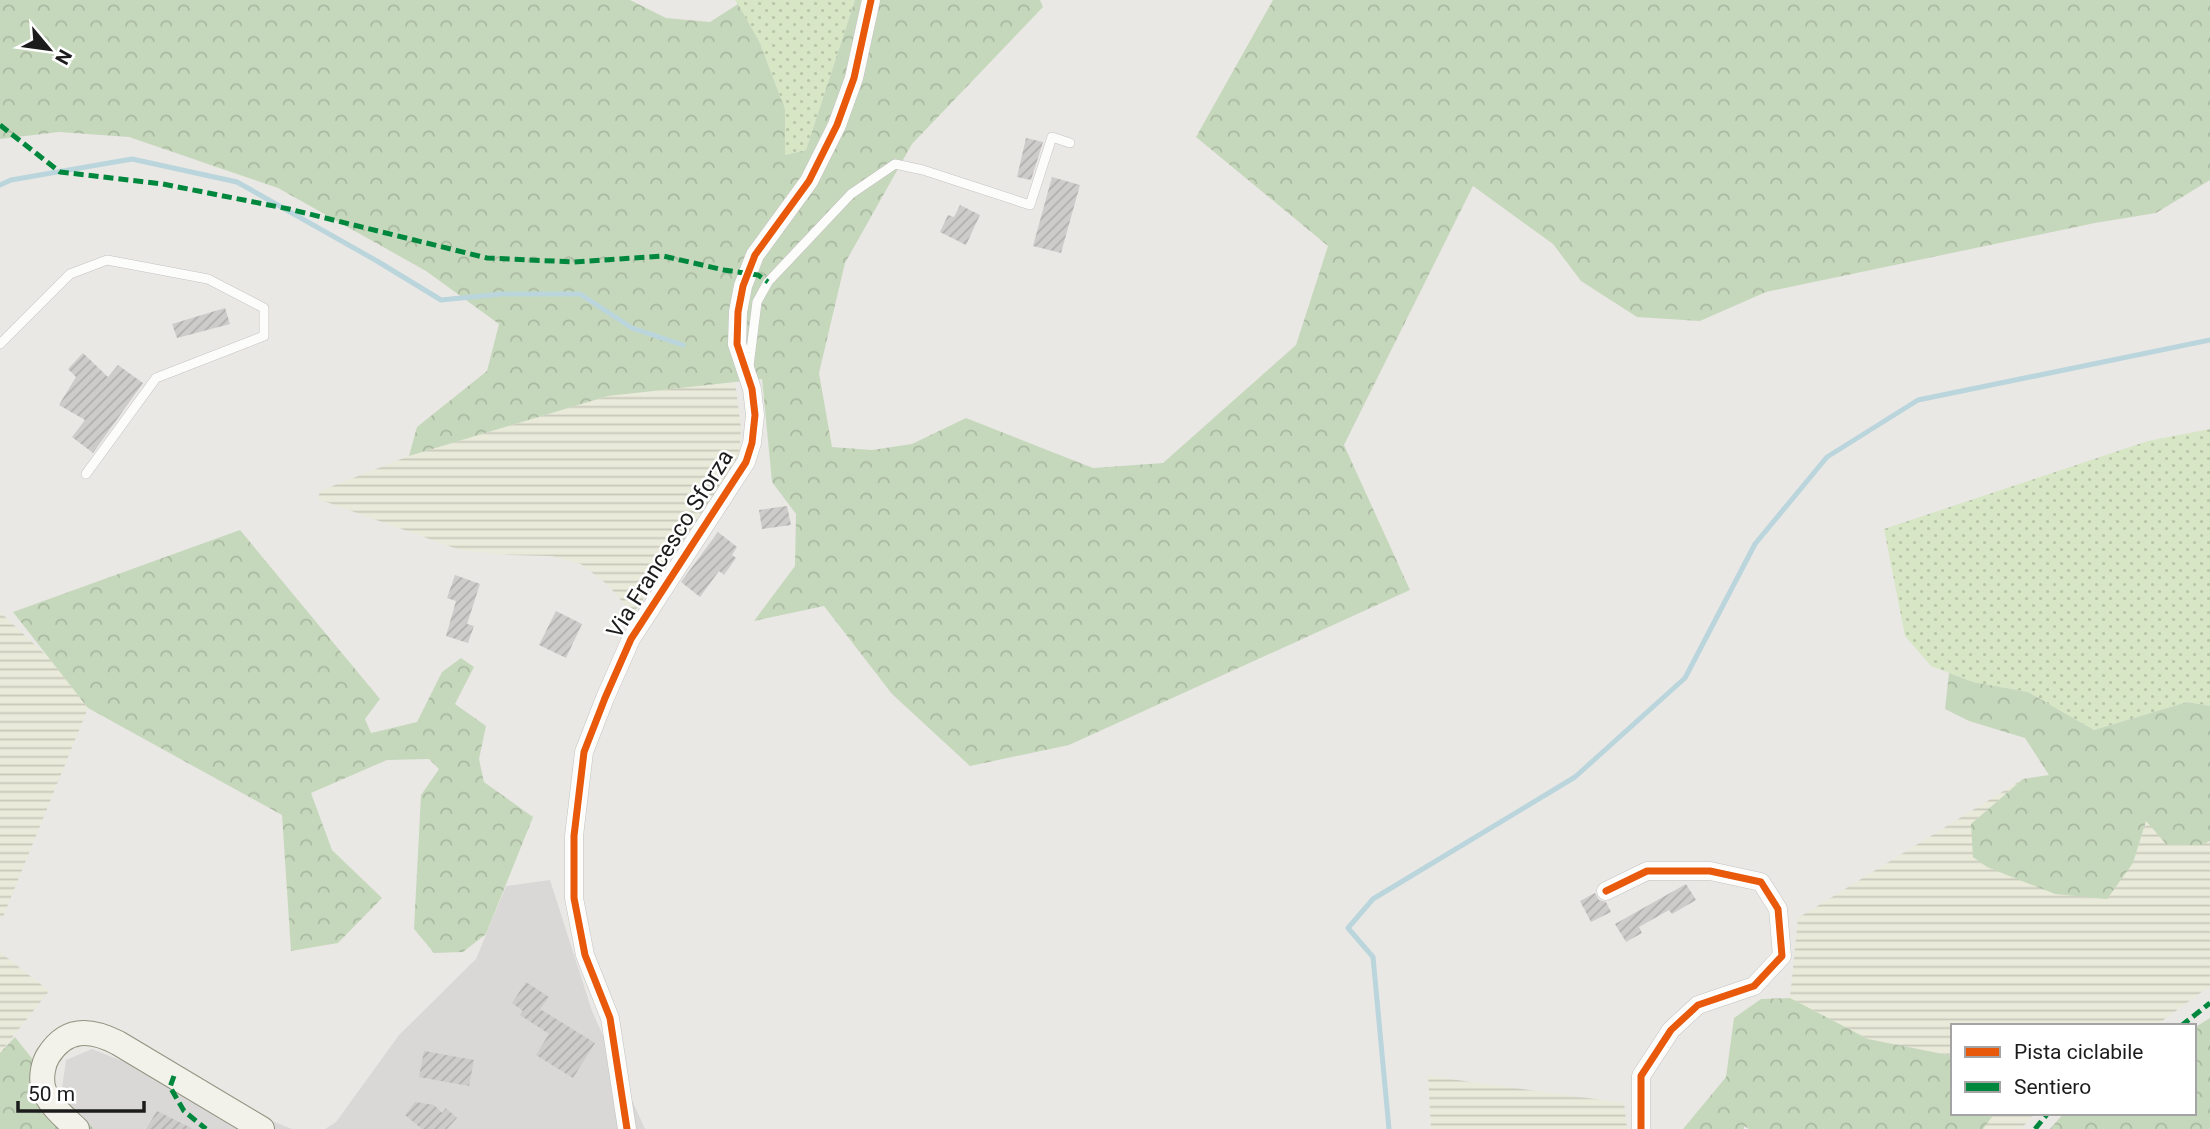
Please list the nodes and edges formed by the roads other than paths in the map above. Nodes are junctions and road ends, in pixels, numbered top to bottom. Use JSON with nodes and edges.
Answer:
{"nodes":[{"id":1,"x":871,"y":0,"type":"edge"},
{"id":2,"x":1070,"y":143,"type":"dead end"},
{"id":3,"x":0,"y":344,"type":"edge"},
{"id":4,"x":748,"y":378,"type":"junction"},
{"id":5,"x":86,"y":474,"type":"dead end"},
{"id":6,"x":1606,"y":891,"type":"dead end"},
{"id":7,"x":77,"y":1129,"type":"edge"},
{"id":8,"x":262,"y":1129,"type":"edge"},
{"id":9,"x":627,"y":1129,"type":"edge"},
{"id":10,"x":1641,"y":1129,"type":"edge"}],
"edges":[{"from":1,"to":4,"type":"street","name":"Via Francesco Sforza"},
{"from":2,"to":4,"type":"lane"},
{"from":3,"to":5,"type":"lane"},
{"from":4,"to":9,"type":"street","name":"Via Francesco Sforza"},
{"from":6,"to":10,"type":"street"},
{"from":7,"to":8,"type":"main road"}]}
